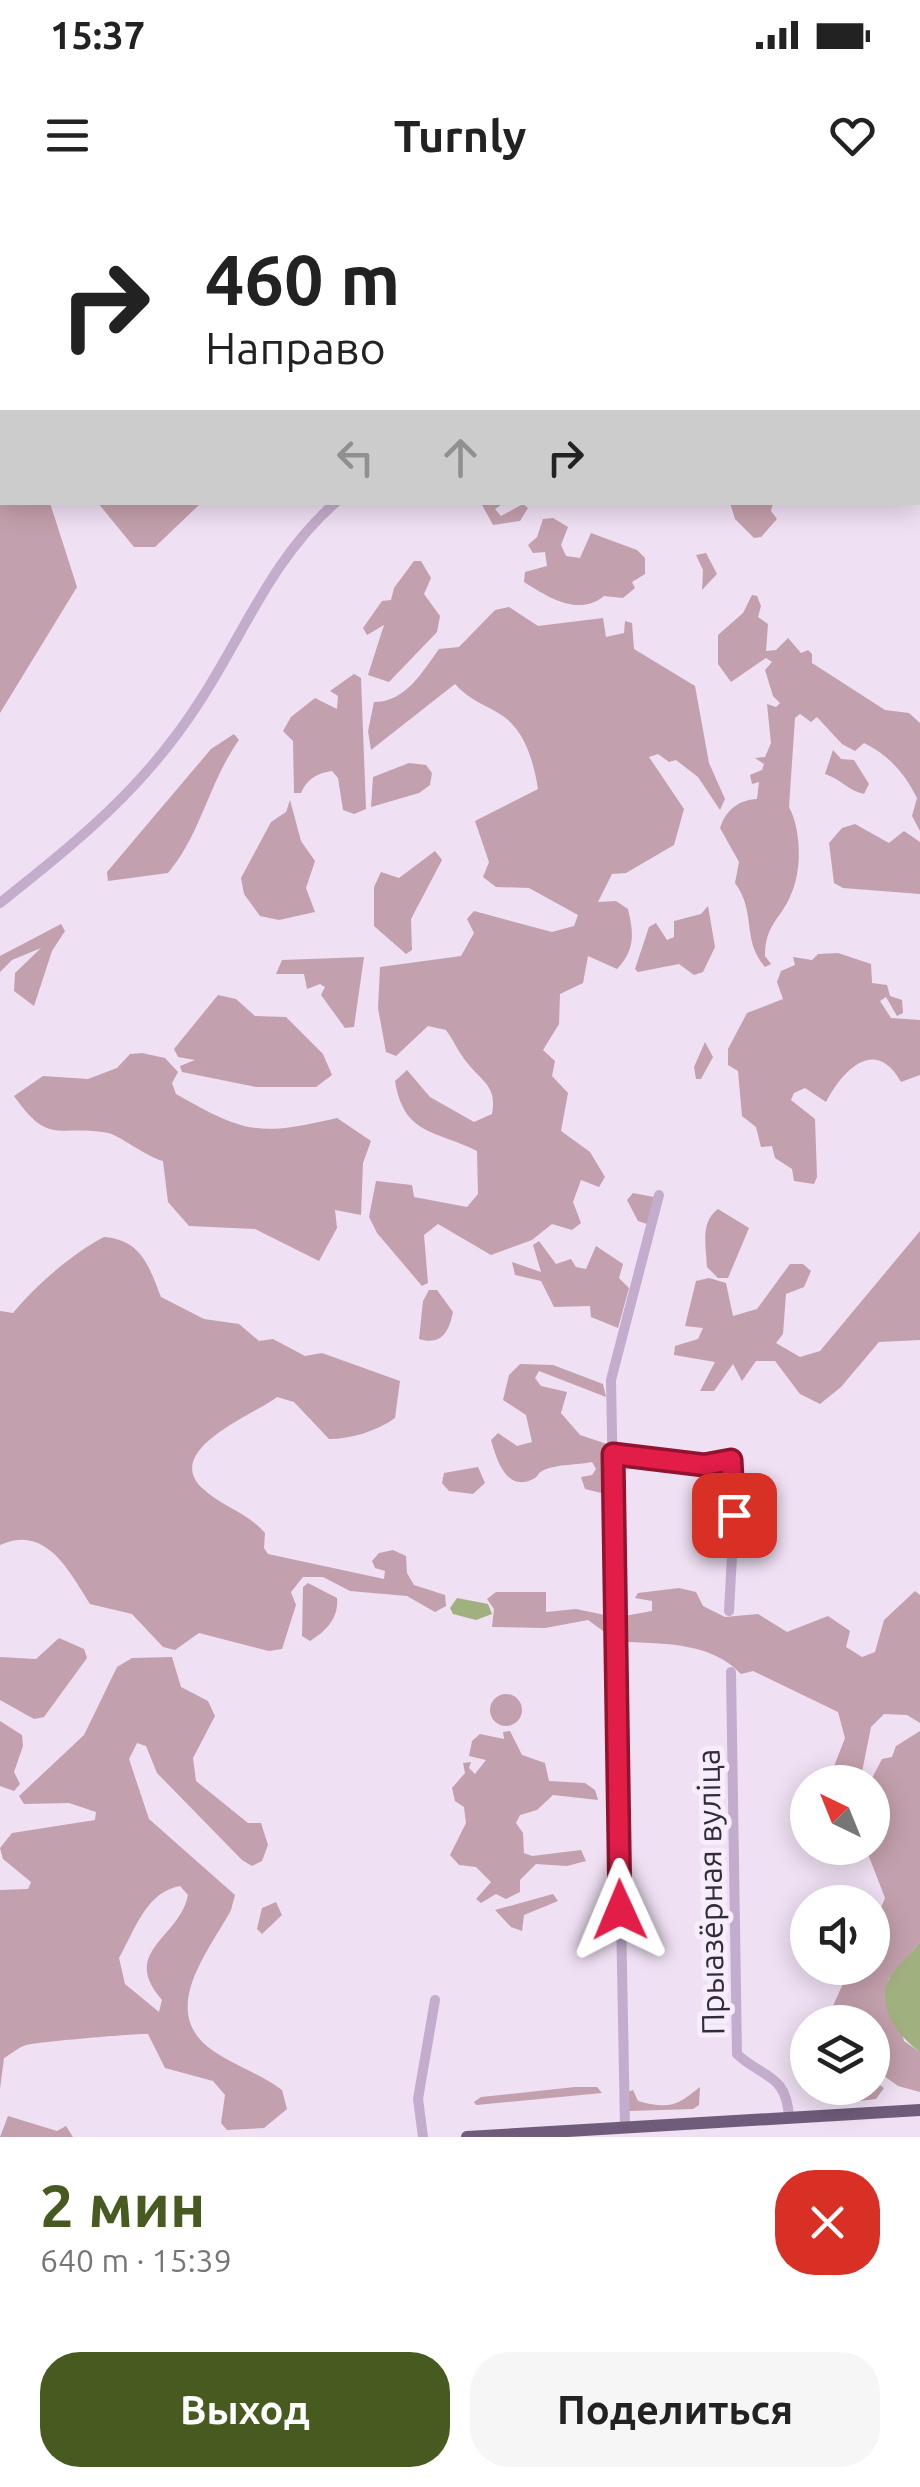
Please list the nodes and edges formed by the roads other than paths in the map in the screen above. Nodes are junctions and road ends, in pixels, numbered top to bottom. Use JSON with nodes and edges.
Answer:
{"nodes":[{"id":1,"x":333,"y":505,"type":"edge"},
{"id":2,"x":0,"y":903,"type":"edge"},
{"id":3,"x":658,"y":1195,"type":"dead end"},
{"id":4,"x":613,"y":1454,"type":"junction"},
{"id":5,"x":729,"y":1611,"type":"dead end"},
{"id":6,"x":731,"y":1672,"type":"dead end"},
{"id":7,"x":435,"y":2000,"type":"dead end"},
{"id":8,"x":920,"y":2110,"type":"edge"},
{"id":9,"x":790,"y":2118,"type":"junction"},
{"id":10,"x":625,"y":2127,"type":"junction"},
{"id":11,"x":422,"y":2137,"type":"edge"},
{"id":12,"x":466,"y":2137,"type":"edge"}],
"edges":[{"from":1,"to":2,"type":"street"},
{"from":3,"to":4,"type":"street"},
{"from":4,"to":5,"type":"street"},
{"from":4,"to":10,"type":"street"},
{"from":6,"to":9,"type":"street","name":"Прыазёрная вуліца"},
{"from":7,"to":11,"type":"street"},
{"from":8,"to":9,"type":"main road"},
{"from":9,"to":10,"type":"main road"},
{"from":10,"to":12,"type":"main road"}]}
